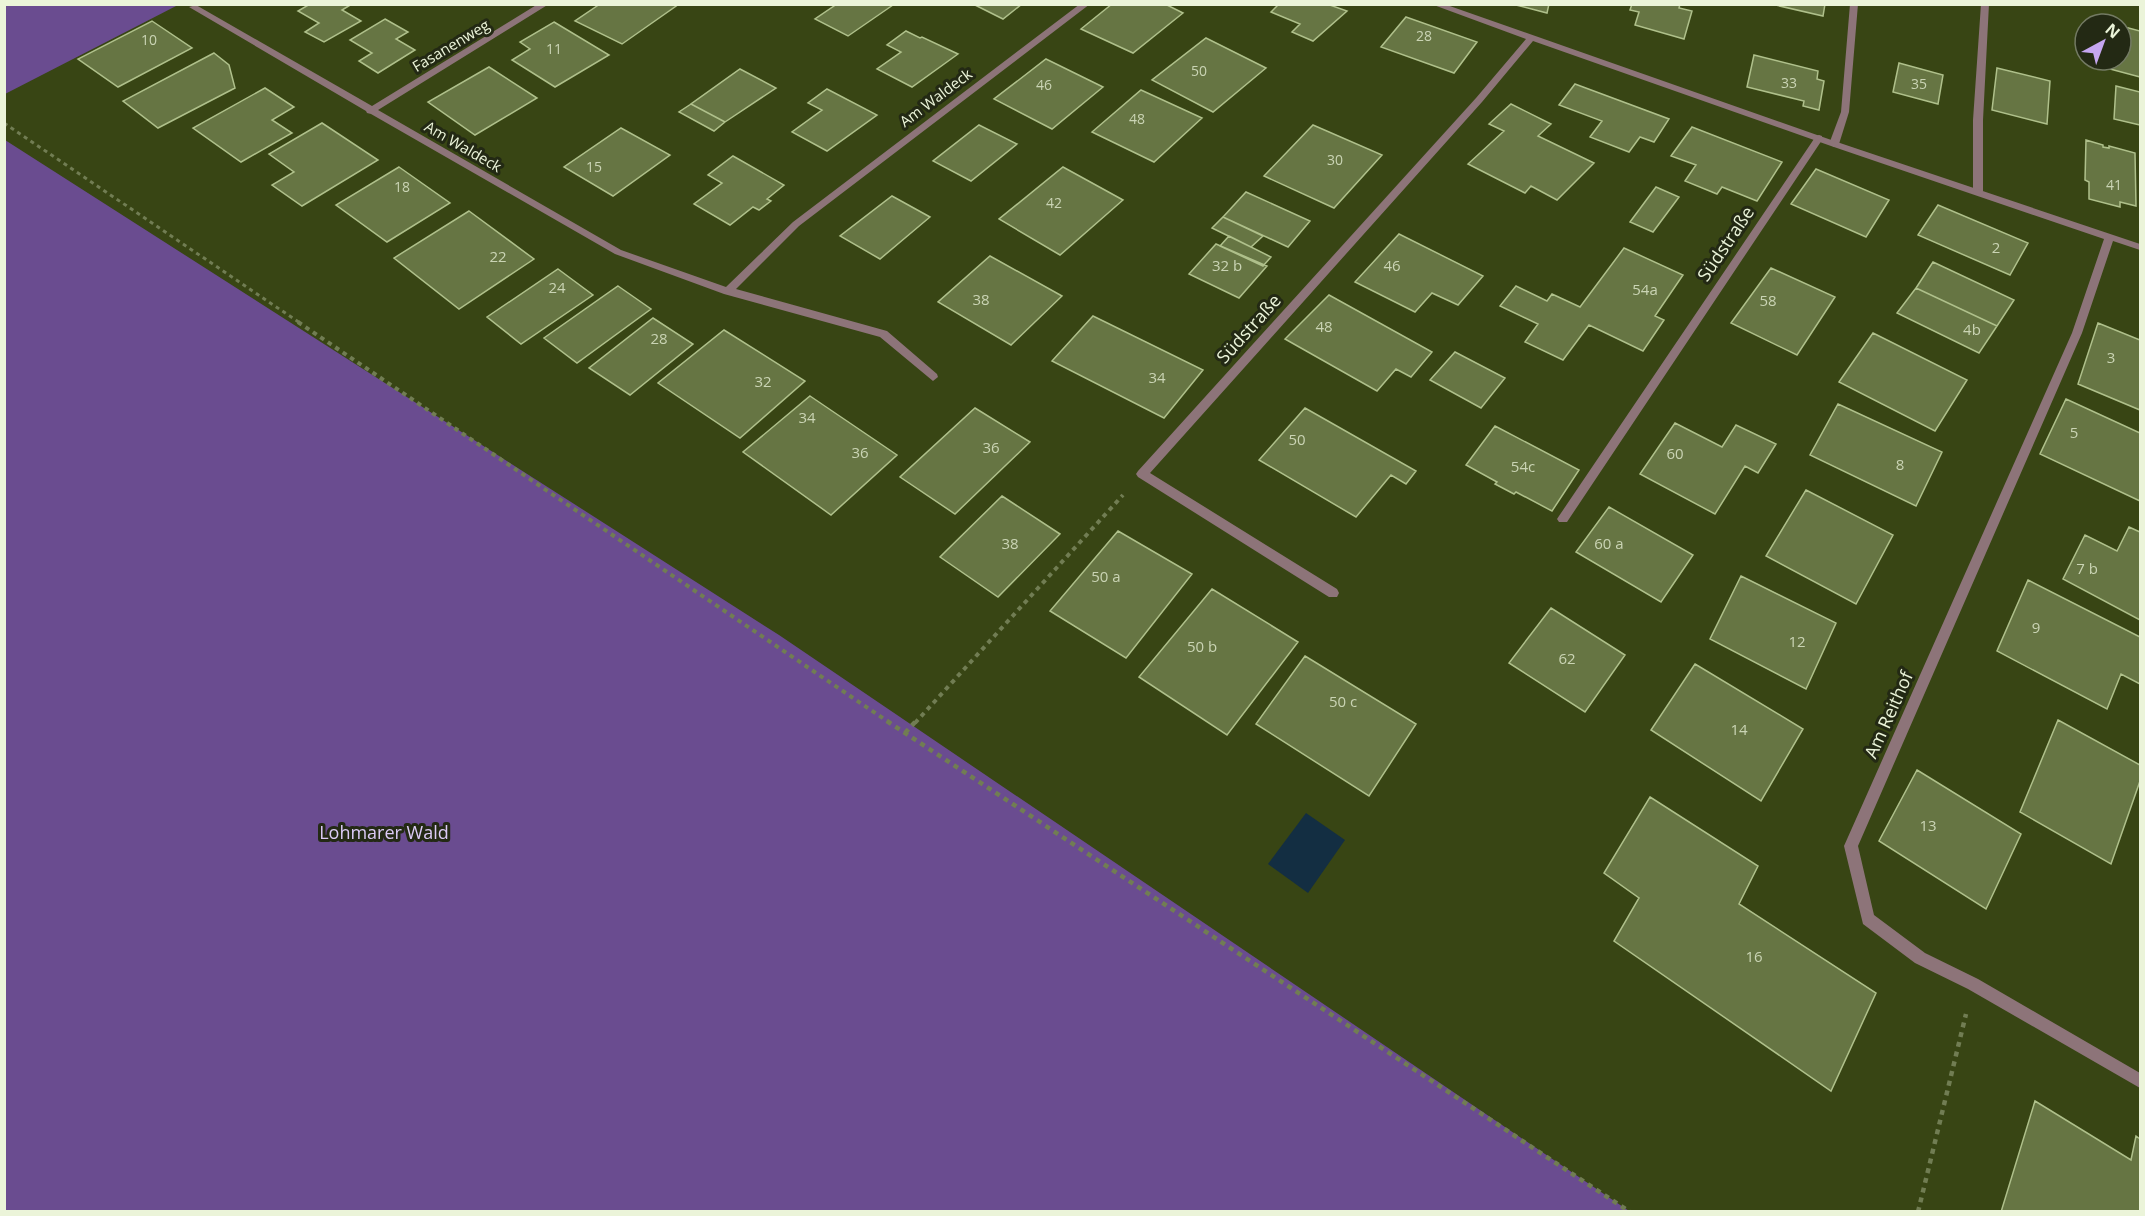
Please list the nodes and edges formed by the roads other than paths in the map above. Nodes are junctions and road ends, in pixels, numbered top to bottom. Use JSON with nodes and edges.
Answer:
{"nodes":[{"id":1,"x":545,"y":4,"type":"edge"},
{"id":2,"x":1086,"y":4,"type":"edge"},
{"id":3,"x":1435,"y":4,"type":"edge"},
{"id":4,"x":1854,"y":4,"type":"edge"},
{"id":5,"x":1985,"y":4,"type":"edge"},
{"id":6,"x":193,"y":7,"type":"dead end"},
{"id":7,"x":1531,"y":38,"type":"junction"},
{"id":8,"x":370,"y":111,"type":"junction"},
{"id":9,"x":1819,"y":138,"type":"junction"},
{"id":10,"x":1834,"y":144,"type":"junction"},
{"id":11,"x":1978,"y":191,"type":"junction"},
{"id":12,"x":2110,"y":236,"type":"junction"},
{"id":13,"x":2140,"y":247,"type":"edge"},
{"id":14,"x":728,"y":291,"type":"junction"},
{"id":15,"x":933,"y":377,"type":"dead end"},
{"id":16,"x":1563,"y":519,"type":"dead end"},
{"id":17,"x":1333,"y":593,"type":"dead end"},
{"id":18,"x":2140,"y":1081,"type":"edge"}],
"edges":[{"from":1,"to":8,"type":"street","name":"Fasanenweg"},
{"from":2,"to":14,"type":"street","name":"Am Waldeck"},
{"from":3,"to":7,"type":"street"},
{"from":4,"to":10,"type":"street"},
{"from":5,"to":11,"type":"street"},
{"from":6,"to":8,"type":"street","name":"Am Waldeck"},
{"from":7,"to":9,"type":"street"},
{"from":7,"to":17,"type":"street","name":"Südstraße"},
{"from":8,"to":14,"type":"street","name":"Am Waldeck"},
{"from":9,"to":10,"type":"street"},
{"from":9,"to":16,"type":"street","name":"Südstraße"},
{"from":10,"to":11,"type":"street"},
{"from":11,"to":12,"type":"street"},
{"from":12,"to":13,"type":"street"},
{"from":12,"to":18,"type":"street","name":"Am Reithof"},
{"from":14,"to":15,"type":"street","name":"Am Waldeck"}]}
